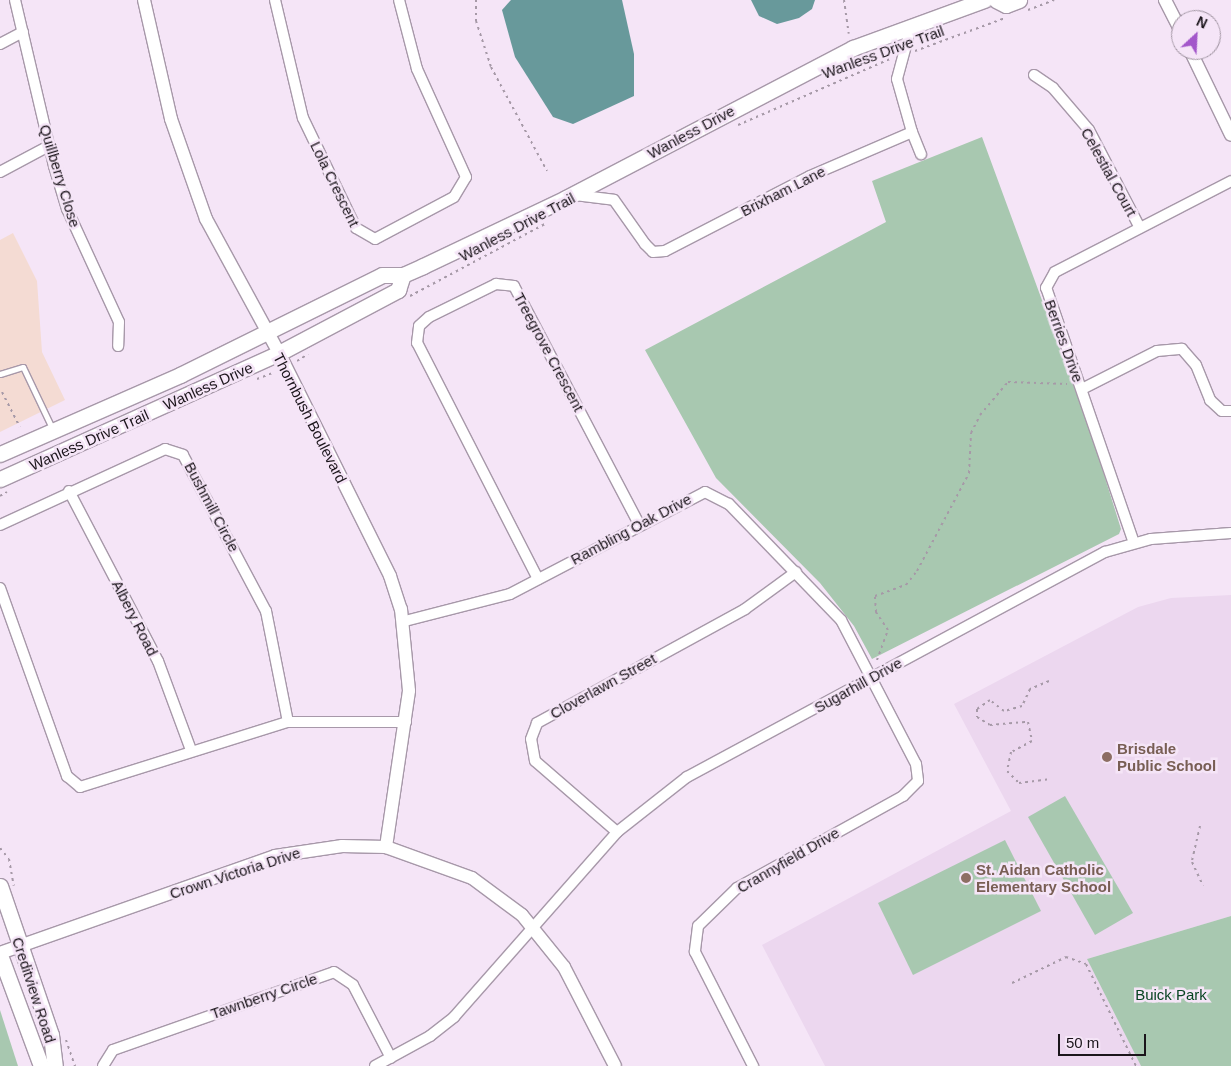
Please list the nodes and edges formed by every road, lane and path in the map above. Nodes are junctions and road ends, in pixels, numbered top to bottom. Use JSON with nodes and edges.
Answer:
{"nodes":[{"id":1,"x":15,"y":0,"type":"edge"},
{"id":2,"x":144,"y":0,"type":"edge"},
{"id":3,"x":275,"y":0,"type":"edge"},
{"id":4,"x":399,"y":0,"type":"edge"},
{"id":5,"x":476,"y":0,"type":"edge"},
{"id":6,"x":844,"y":0,"type":"edge"},
{"id":7,"x":984,"y":0,"type":"edge"},
{"id":8,"x":996,"y":0,"type":"edge"},
{"id":9,"x":1054,"y":0,"type":"edge"},
{"id":10,"x":1165,"y":0,"type":"edge"},
{"id":11,"x":1020,"y":6,"type":"edge"},
{"id":12,"x":1171,"y":12,"type":"edge"},
{"id":13,"x":1013,"y":15,"type":"dead end"},
{"id":14,"x":911,"y":27,"type":"junction"},
{"id":15,"x":23,"y":32,"type":"junction"},
{"id":16,"x":0,"y":44,"type":"edge"},
{"id":17,"x":853,"y":48,"type":"junction"},
{"id":18,"x":901,"y":56,"type":"junction"},
{"id":19,"x":1195,"y":60,"type":"edge"},
{"id":20,"x":1034,"y":75,"type":"dead end"},
{"id":21,"x":728,"y":129,"type":"dead end"},
{"id":22,"x":912,"y":132,"type":"junction"},
{"id":23,"x":1231,"y":135,"type":"edge"},
{"id":24,"x":49,"y":146,"type":"junction"},
{"id":25,"x":921,"y":154,"type":"dead end"},
{"id":26,"x":546,"y":171,"type":"dead end"},
{"id":27,"x":0,"y":172,"type":"edge"},
{"id":28,"x":1231,"y":181,"type":"edge"},
{"id":29,"x":571,"y":195,"type":"junction"},
{"id":30,"x":556,"y":218,"type":"dead end"},
{"id":31,"x":1140,"y":228,"type":"junction"},
{"id":32,"x":403,"y":275,"type":"junction"},
{"id":33,"x":404,"y":300,"type":"dead end"},
{"id":34,"x":267,"y":333,"type":"junction"},
{"id":35,"x":118,"y":346,"type":"dead end"},
{"id":36,"x":313,"y":349,"type":"dead end"},
{"id":37,"x":282,"y":360,"type":"junction"},
{"id":38,"x":0,"y":374,"type":"edge"},
{"id":39,"x":254,"y":379,"type":"dead end"},
{"id":40,"x":1071,"y":384,"type":"dead end"},
{"id":41,"x":1082,"y":389,"type":"junction"},
{"id":42,"x":2,"y":392,"type":"dead end"},
{"id":43,"x":1231,"y":412,"type":"edge"},
{"id":44,"x":20,"y":427,"type":"dead end"},
{"id":45,"x":53,"y":430,"type":"junction"},
{"id":46,"x":0,"y":454,"type":"edge"},
{"id":47,"x":5,"y":484,"type":"edge"},
{"id":48,"x":69,"y":491,"type":"junction"},
{"id":49,"x":0,"y":496,"type":"edge"},
{"id":50,"x":639,"y":524,"type":"junction"},
{"id":51,"x":0,"y":525,"type":"edge"},
{"id":52,"x":1231,"y":533,"type":"edge"},
{"id":53,"x":1134,"y":543,"type":"junction"},
{"id":54,"x":796,"y":572,"type":"junction"},
{"id":55,"x":538,"y":579,"type":"junction"},
{"id":56,"x":0,"y":588,"type":"edge"},
{"id":57,"x":405,"y":621,"type":"junction"},
{"id":58,"x":878,"y":660,"type":"dead end"},
{"id":59,"x":872,"y":677,"type":"junction"},
{"id":60,"x":1049,"y":681,"type":"dead end"},
{"id":61,"x":288,"y":722,"type":"junction"},
{"id":62,"x":406,"y":722,"type":"junction"},
{"id":63,"x":191,"y":750,"type":"junction"},
{"id":64,"x":1051,"y":779,"type":"dead end"},
{"id":65,"x":1200,"y":826,"type":"dead end"},
{"id":66,"x":617,"y":832,"type":"junction"},
{"id":67,"x":386,"y":847,"type":"junction"},
{"id":68,"x":0,"y":886,"type":"edge"},
{"id":69,"x":1203,"y":886,"type":"dead end"},
{"id":70,"x":534,"y":926,"type":"junction"},
{"id":71,"x":20,"y":945,"type":"junction"},
{"id":72,"x":0,"y":954,"type":"edge"},
{"id":73,"x":1012,"y":983,"type":"dead end"},
{"id":74,"x":70,"y":1054,"type":"dead end"},
{"id":75,"x":391,"y":1058,"type":"junction"},
{"id":76,"x":42,"y":1066,"type":"edge"},
{"id":77,"x":55,"y":1066,"type":"edge"},
{"id":78,"x":75,"y":1066,"type":"edge"},
{"id":79,"x":103,"y":1066,"type":"edge"},
{"id":80,"x":375,"y":1066,"type":"edge"},
{"id":81,"x":616,"y":1066,"type":"edge"},
{"id":82,"x":753,"y":1066,"type":"edge"},
{"id":83,"x":1136,"y":1066,"type":"edge"}],
"edges":[{"from":1,"to":15,"type":"street","name":"Quillberry Close"},
{"from":2,"to":34,"type":"street","name":"Thornbush Boulevard"},
{"from":3,"to":4,"type":"street","name":"Lola Crescent"},
{"from":5,"to":26,"type":"path"},
{"from":6,"to":17,"type":"path"},
{"from":7,"to":14,"type":"main road","name":"Wanless Drive"},
{"from":8,"to":11,"type":"main road"},
{"from":9,"to":11,"type":"path"},
{"from":10,"to":12,"type":"street"},
{"from":13,"to":18,"type":"path","name":"Wanless Drive Trail"},
{"from":14,"to":17,"type":"main road","name":"Wanless Drive"},
{"from":14,"to":18,"type":"street"},
{"from":15,"to":16,"type":"street"},
{"from":15,"to":24,"type":"street","name":"Quillberry Close"},
{"from":17,"to":29,"type":"main road","name":"Wanless Drive"},
{"from":18,"to":21,"type":"path","name":"Wanless Drive Trail"},
{"from":18,"to":22,"type":"street"},
{"from":19,"to":23,"type":"street"},
{"from":20,"to":31,"type":"street","name":"Celestial Court"},
{"from":22,"to":25,"type":"street"},
{"from":22,"to":29,"type":"street","name":"Brixham Lane"},
{"from":24,"to":27,"type":"street"},
{"from":24,"to":35,"type":"street","name":"Quillberry Close"},
{"from":28,"to":31,"type":"street","name":"Berries Drive"},
{"from":29,"to":32,"type":"main road","name":"Wanless Drive"},
{"from":30,"to":33,"type":"path","name":"Wanless Drive Trail"},
{"from":31,"to":41,"type":"street","name":"Berries Drive"},
{"from":32,"to":34,"type":"main road","name":"Wanless Drive"},
{"from":32,"to":37,"type":"main road","name":"Wanless Drive"},
{"from":34,"to":37,"type":"street","name":"Thornbush Boulevard"},
{"from":34,"to":45,"type":"main road","name":"Wanless Drive"},
{"from":36,"to":37,"type":"path"},
{"from":37,"to":39,"type":"path"},
{"from":37,"to":47,"type":"main road","name":"Wanless Drive"},
{"from":37,"to":57,"type":"street","name":"Thornbush Boulevard"},
{"from":38,"to":45,"type":"lane"},
{"from":40,"to":58,"type":"path"},
{"from":41,"to":43,"type":"street"},
{"from":41,"to":53,"type":"street","name":"Berries Drive"},
{"from":42,"to":44,"type":"path"},
{"from":45,"to":46,"type":"main road","name":"Wanless Drive"},
{"from":47,"to":49,"type":"path"},
{"from":48,"to":51,"type":"street","name":"Bushmill Circle"},
{"from":48,"to":61,"type":"street","name":"Bushmill Circle"},
{"from":48,"to":63,"type":"street","name":"Albery Road"},
{"from":50,"to":54,"type":"street","name":"Rambling Oak Drive"},
{"from":50,"to":55,"type":"street","name":"Rambling Oak Drive"},
{"from":50,"to":55,"type":"street","name":"Treegrove Crescent"},
{"from":52,"to":53,"type":"street","name":"Sugarhill Drive"},
{"from":53,"to":59,"type":"street","name":"Sugarhill Drive"},
{"from":54,"to":59,"type":"street","name":"Rambling Oak Drive"},
{"from":54,"to":66,"type":"street","name":"Cloverlawn Street"},
{"from":55,"to":57,"type":"street","name":"Rambling Oak Drive"},
{"from":56,"to":63,"type":"street"},
{"from":57,"to":62,"type":"street","name":"Thornbush Boulevard"},
{"from":59,"to":66,"type":"street","name":"Sugarhill Drive"},
{"from":59,"to":82,"type":"street","name":"Crannyfield Drive"},
{"from":60,"to":64,"type":"path"},
{"from":61,"to":62,"type":"street"},
{"from":61,"to":63,"type":"street"},
{"from":62,"to":67,"type":"street","name":"Thornbush Boulevard"},
{"from":65,"to":69,"type":"path"},
{"from":66,"to":70,"type":"street","name":"Sugarhill Drive"},
{"from":67,"to":70,"type":"street","name":"Crown Victoria Drive"},
{"from":67,"to":71,"type":"street","name":"Crown Victoria Drive"},
{"from":68,"to":71,"type":"main road","name":"Creditview Road"},
{"from":70,"to":75,"type":"street"},
{"from":70,"to":81,"type":"street","name":"Crown Victoria Drive"},
{"from":71,"to":72,"type":"street","name":"Crown Victoria Drive"},
{"from":71,"to":77,"type":"main road","name":"Creditview Road"},
{"from":72,"to":76,"type":"main road","name":"Creditview Road"},
{"from":73,"to":83,"type":"path"},
{"from":74,"to":78,"type":"path"},
{"from":75,"to":79,"type":"street","name":"Tawnberry Circle"},
{"from":75,"to":80,"type":"street"}]}
